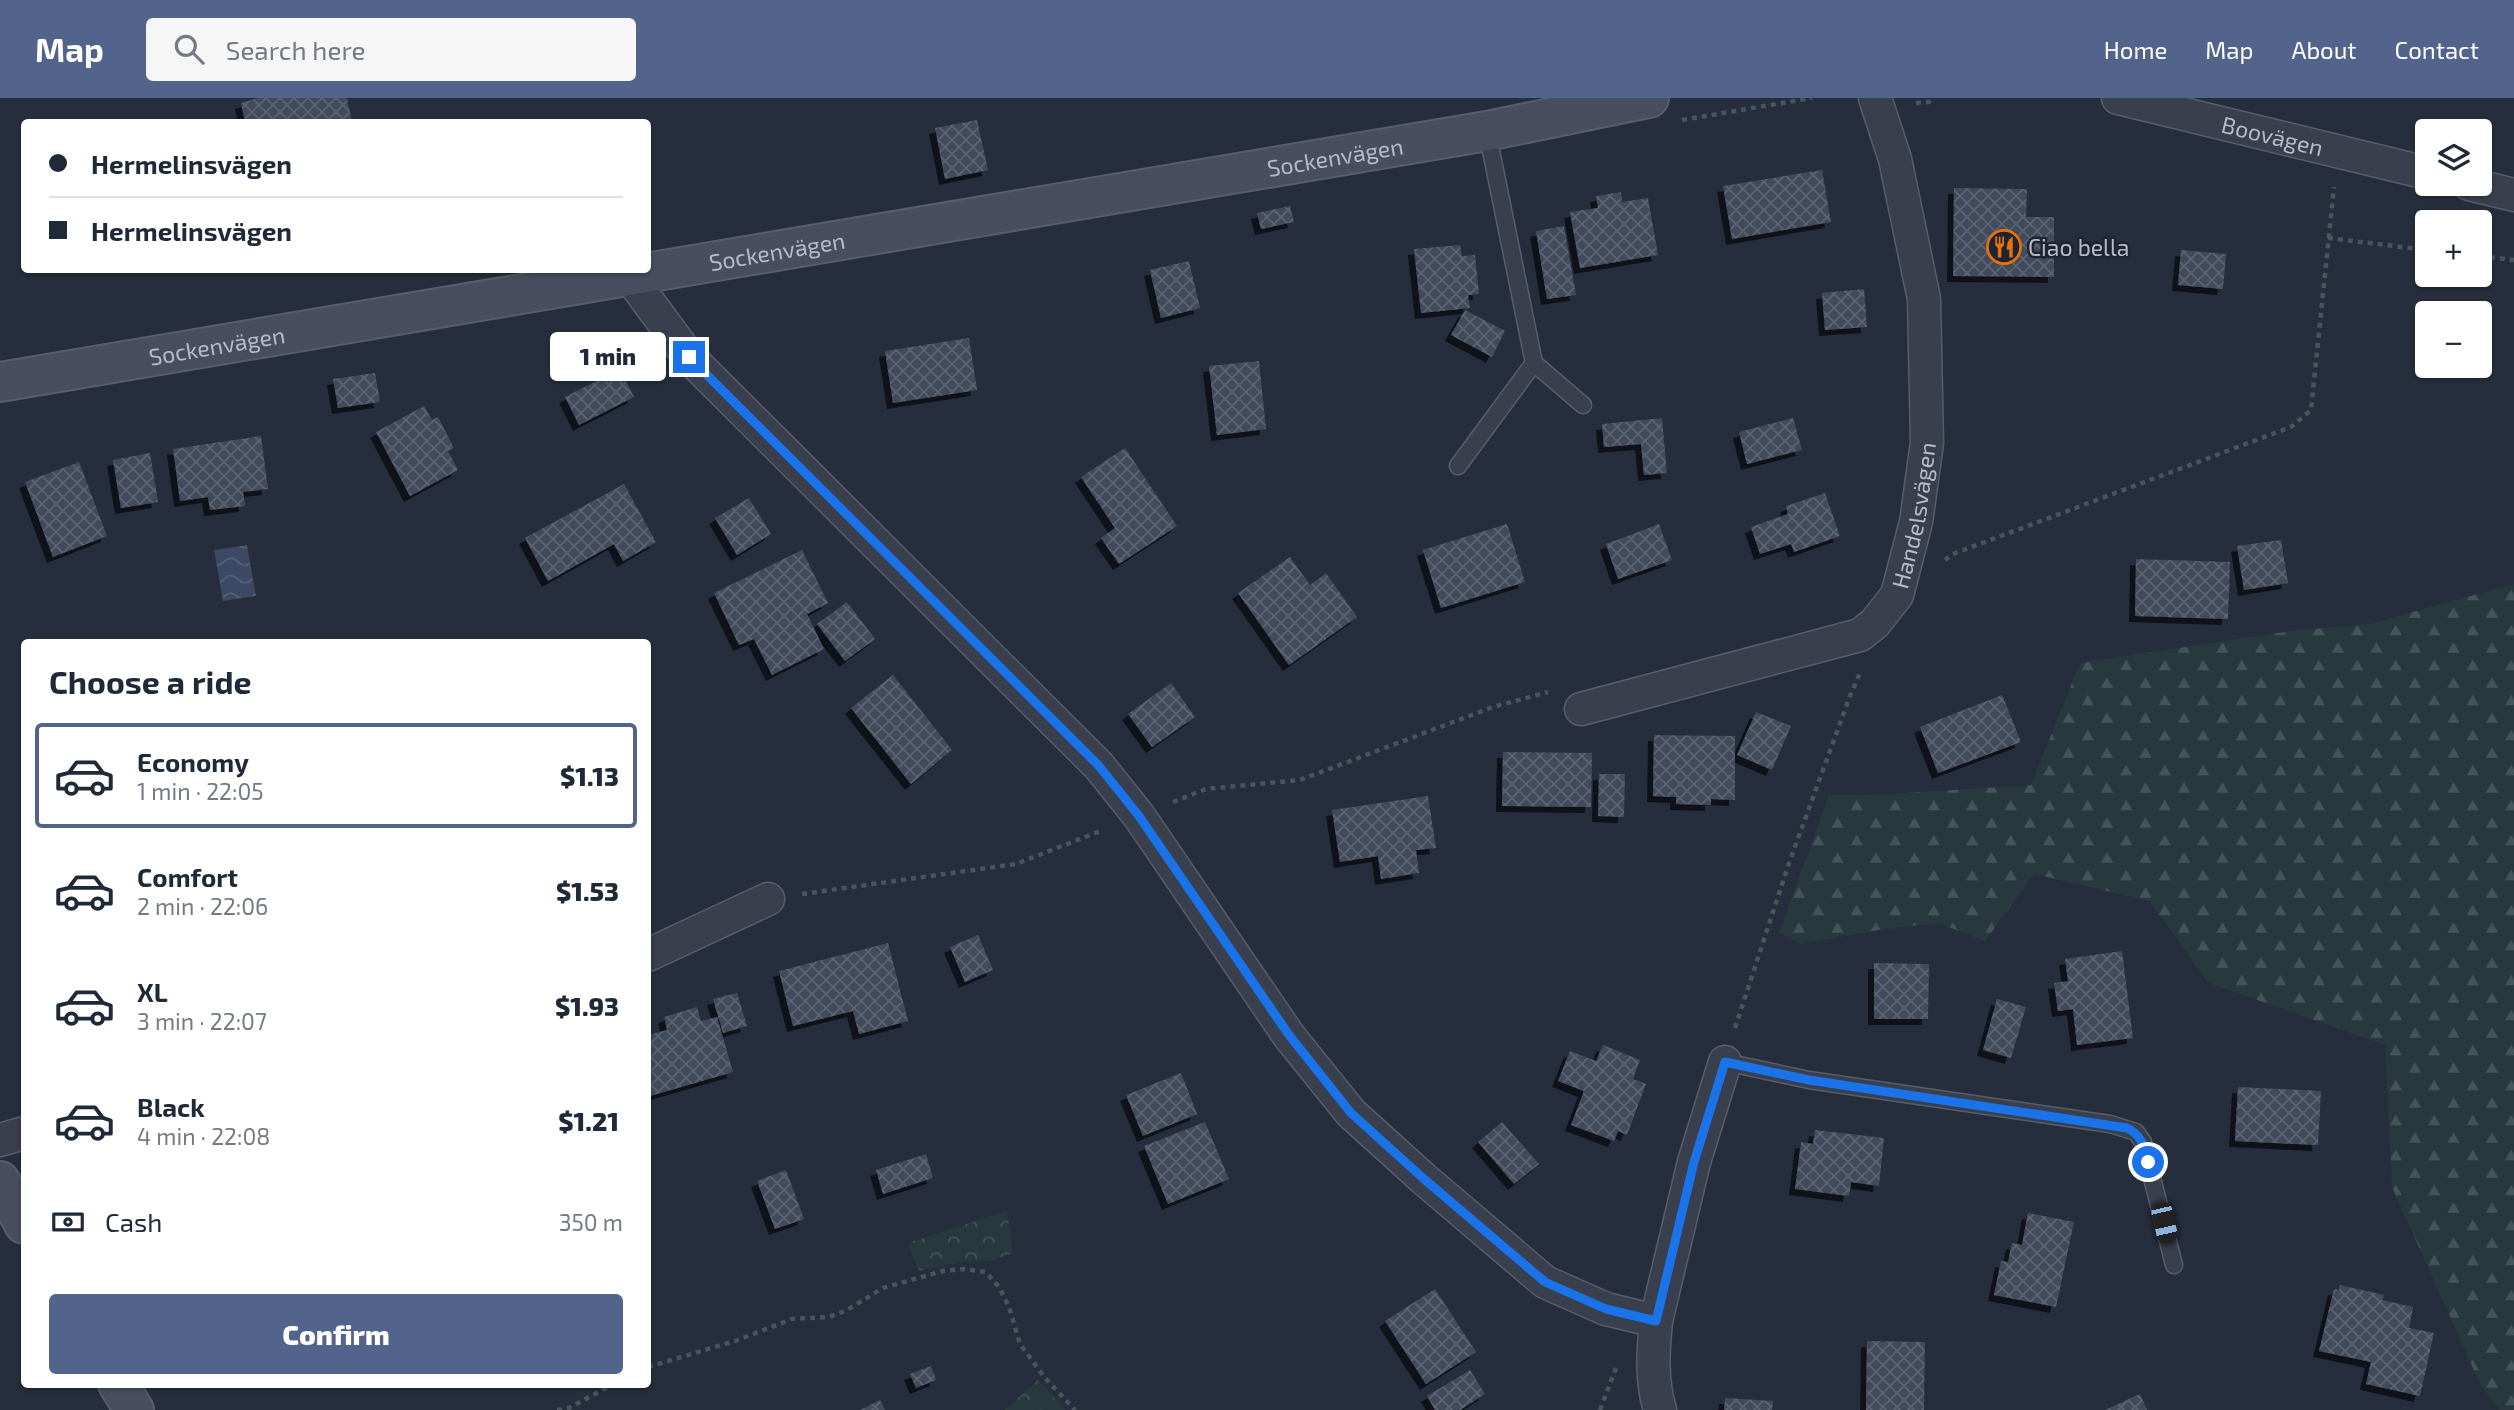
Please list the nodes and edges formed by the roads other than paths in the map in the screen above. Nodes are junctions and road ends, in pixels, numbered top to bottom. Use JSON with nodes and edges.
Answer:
{"nodes":[{"id":1,"x":1649,"y":98,"type":"edge"},
{"id":2,"x":1875,"y":98,"type":"edge"},
{"id":3,"x":2118,"y":98,"type":"edge"},
{"id":4,"x":1546,"y":108,"type":"edge"},
{"id":5,"x":1488,"y":131,"type":"junction"},
{"id":6,"x":2415,"y":170,"type":"edge"},
{"id":7,"x":2492,"y":190,"type":"edge"},
{"id":8,"x":2514,"y":195,"type":"edge"},
{"id":9,"x":630,"y":277,"type":"junction"},
{"id":10,"x":1534,"y":363,"type":"junction"},
{"id":11,"x":0,"y":382,"type":"edge"},
{"id":12,"x":1583,"y":405,"type":"dead end"},
{"id":13,"x":1458,"y":466,"type":"dead end"},
{"id":14,"x":1571,"y":699,"type":"road end"},
{"id":15,"x":768,"y":899,"type":"road end"},
{"id":16,"x":651,"y":954,"type":"edge"},
{"id":17,"x":1725,"y":1062,"type":"joint"},
{"id":18,"x":21,"y":1134,"type":"edge"},
{"id":19,"x":0,"y":1140,"type":"edge"},
{"id":20,"x":0,"y":1181,"type":"edge"},
{"id":21,"x":21,"y":1219,"type":"edge"},
{"id":22,"x":2174,"y":1265,"type":"dead end"},
{"id":23,"x":1643,"y":1318,"type":"junction"},
{"id":24,"x":120,"y":1388,"type":"edge"},
{"id":25,"x":134,"y":1410,"type":"edge"},
{"id":26,"x":1660,"y":1410,"type":"edge"}],
"edges":[{"from":1,"to":4,"type":"street","name":"Sockenvägen"},
{"from":2,"to":14,"type":"street","name":"Handelsvägen"},
{"from":3,"to":6,"type":"street","name":"Boovägen"},
{"from":4,"to":5,"type":"street","name":"Sockenvägen"},
{"from":5,"to":9,"type":"street","name":"Sockenvägen"},
{"from":5,"to":10,"type":"lane"},
{"from":7,"to":8,"type":"street"},
{"from":9,"to":11,"type":"street","name":"Sockenvägen"},
{"from":9,"to":23,"type":"street"},
{"from":10,"to":12,"type":"lane"},
{"from":10,"to":13,"type":"lane"},
{"from":15,"to":16,"type":"street"},
{"from":17,"to":22,"type":"lane"},
{"from":17,"to":23,"type":"street"},
{"from":18,"to":19,"type":"street"},
{"from":20,"to":21,"type":"street"},
{"from":23,"to":26,"type":"street"},
{"from":24,"to":25,"type":"street"}]}
